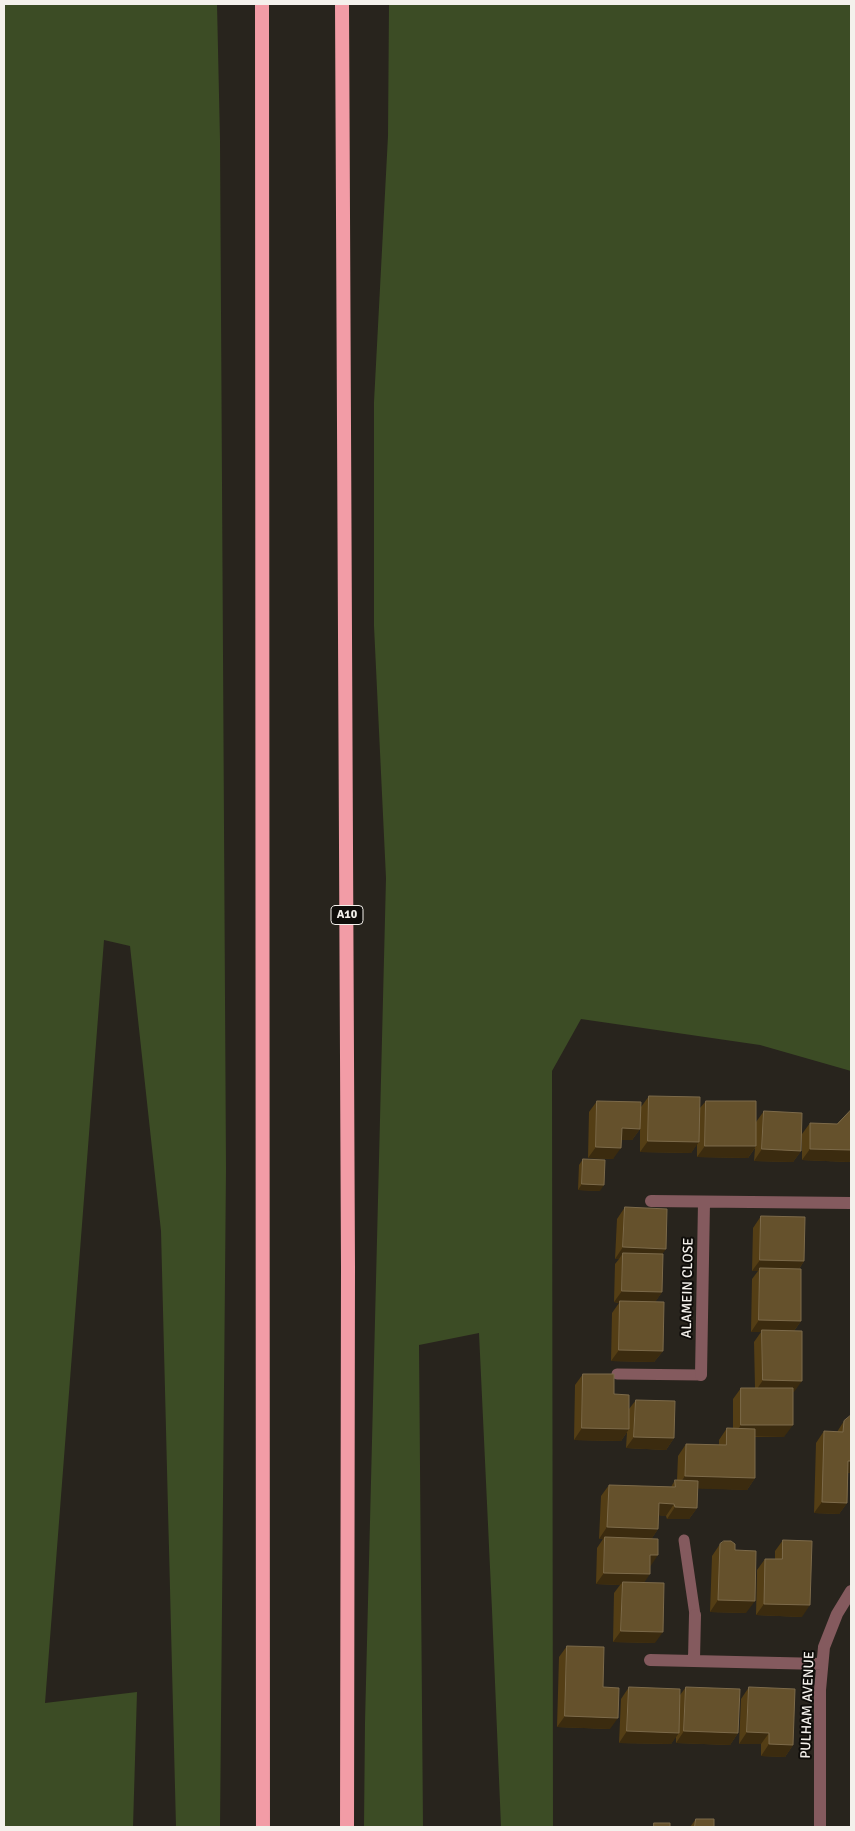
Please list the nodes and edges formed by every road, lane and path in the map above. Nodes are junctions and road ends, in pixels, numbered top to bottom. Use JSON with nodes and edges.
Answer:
{"nodes":[{"id":1,"x":262,"y":4,"type":"edge"},
{"id":2,"x":342,"y":4,"type":"edge"},
{"id":3,"x":651,"y":1201,"type":"dead end"},
{"id":4,"x":704,"y":1202,"type":"junction"},
{"id":5,"x":851,"y":1203,"type":"edge"},
{"id":6,"x":617,"y":1374,"type":"dead end"},
{"id":7,"x":701,"y":1375,"type":"joint"},
{"id":8,"x":684,"y":1540,"type":"dead end"},
{"id":9,"x":851,"y":1591,"type":"edge"},
{"id":10,"x":695,"y":1615,"type":"joint"},
{"id":11,"x":650,"y":1660,"type":"dead end"},
{"id":12,"x":694,"y":1660,"type":"junction"},
{"id":13,"x":822,"y":1664,"type":"junction"},
{"id":14,"x":263,"y":1827,"type":"edge"},
{"id":15,"x":346,"y":1827,"type":"edge"},
{"id":16,"x":820,"y":1827,"type":"edge"}],
"edges":[{"from":1,"to":14,"type":"highway"},
{"from":2,"to":15,"type":"highway","number":"A10"},
{"from":3,"to":4,"type":"street"},
{"from":4,"to":5,"type":"street"},
{"from":4,"to":7,"type":"street","name":"ALAMEIN CLOSE"},
{"from":6,"to":7,"type":"lane"},
{"from":8,"to":10,"type":"lane"},
{"from":9,"to":13,"type":"street","name":"PULHAM AVENUE"},
{"from":10,"to":12,"type":"street"},
{"from":11,"to":12,"type":"street"},
{"from":12,"to":13,"type":"street"},
{"from":13,"to":16,"type":"street","name":"PULHAM AVENUE"}]}
